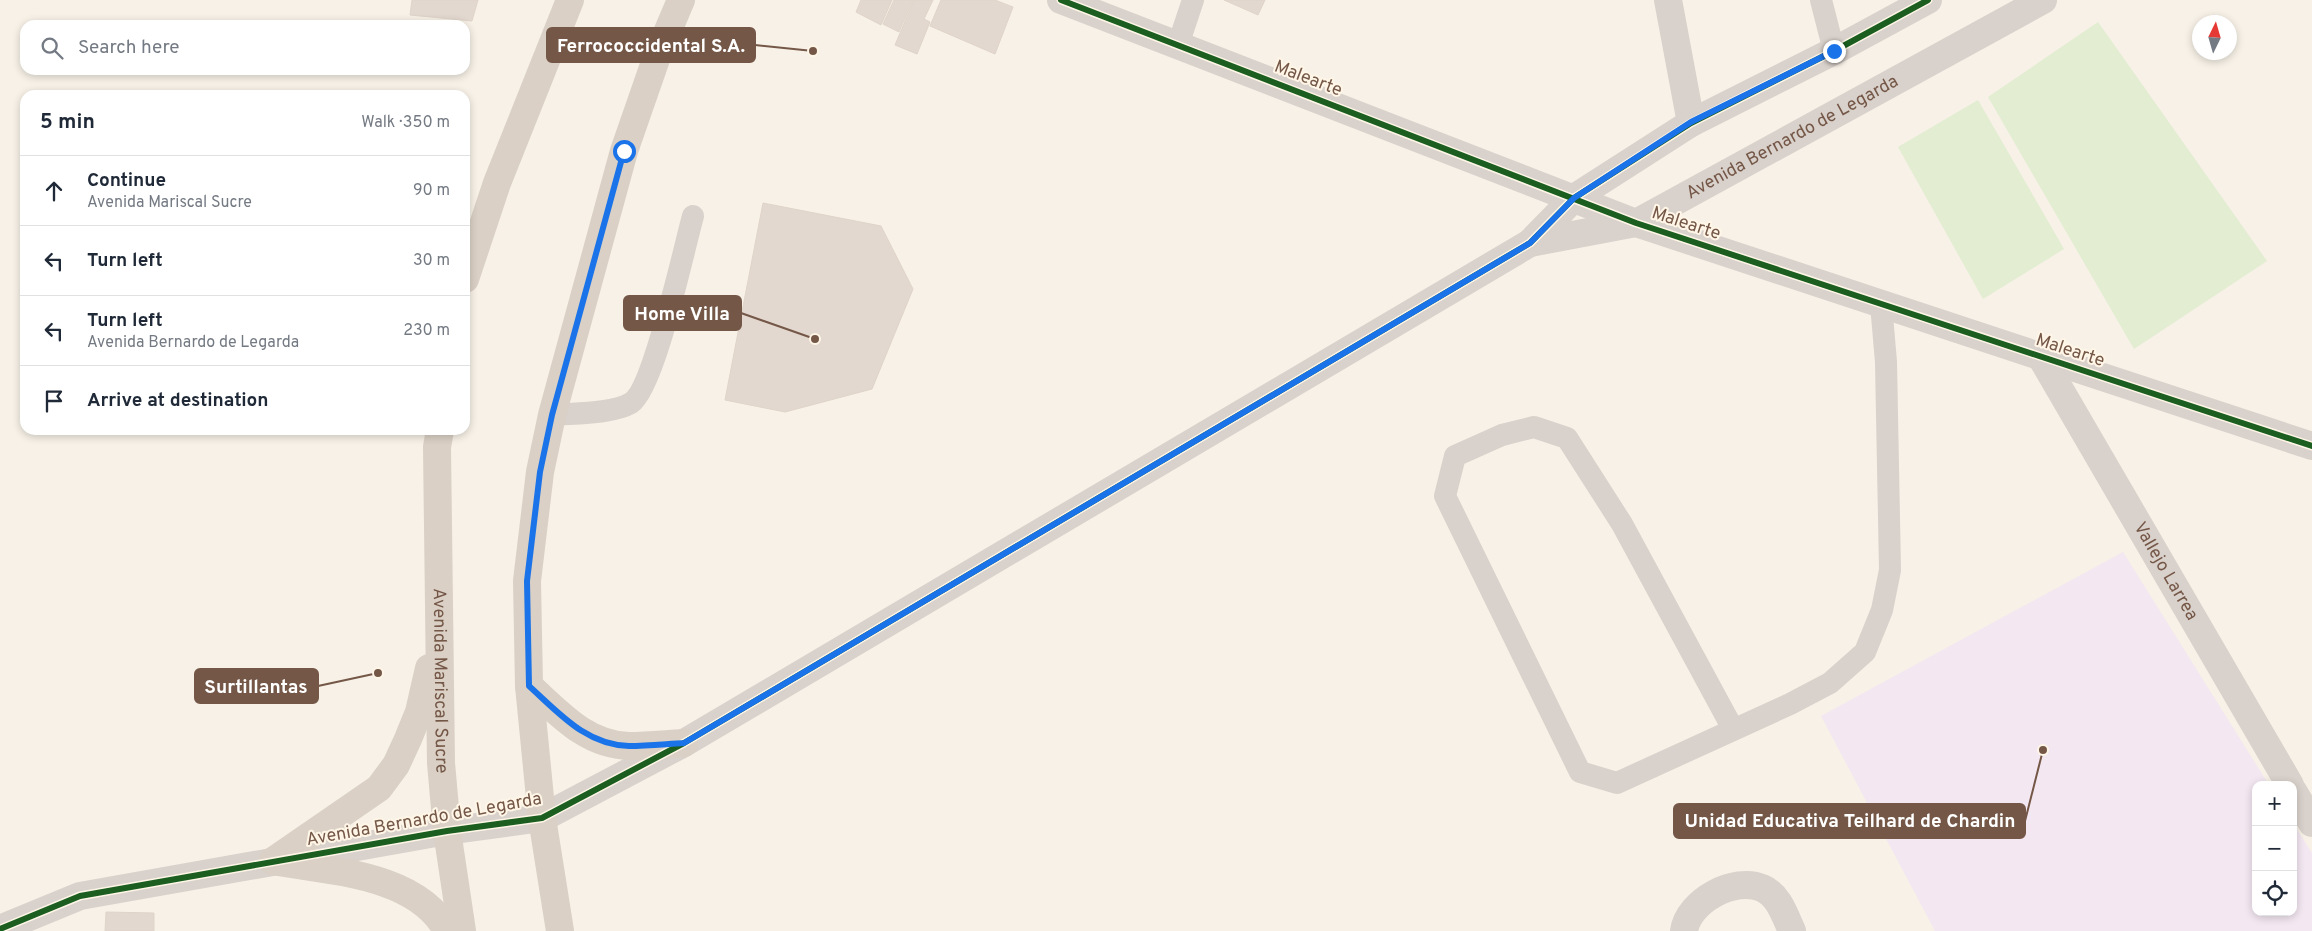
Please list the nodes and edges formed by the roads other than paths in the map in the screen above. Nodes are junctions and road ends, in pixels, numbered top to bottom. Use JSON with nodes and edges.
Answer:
{"nodes":[{"id":1,"x":570,"y":0,"type":"edge"},
{"id":2,"x":681,"y":0,"type":"edge"},
{"id":3,"x":1061,"y":0,"type":"edge"},
{"id":4,"x":1193,"y":0,"type":"edge"},
{"id":5,"x":1668,"y":0,"type":"edge"},
{"id":6,"x":1820,"y":0,"type":"edge"},
{"id":7,"x":1928,"y":0,"type":"edge"},
{"id":8,"x":2043,"y":0,"type":"edge"},
{"id":9,"x":1178,"y":45,"type":"junction"},
{"id":10,"x":1834,"y":51,"type":"junction"},
{"id":11,"x":1691,"y":122,"type":"junction"},
{"id":12,"x":1574,"y":198,"type":"junction"},
{"id":13,"x":693,"y":216,"type":"dead end"},
{"id":14,"x":1636,"y":223,"type":"junction"},
{"id":15,"x":1530,"y":243,"type":"junction"},
{"id":16,"x":470,"y":264,"type":"edge"},
{"id":17,"x":1881,"y":304,"type":"junction"},
{"id":18,"x":2040,"y":357,"type":"junction"},
{"id":19,"x":552,"y":415,"type":"junction"},
{"id":20,"x":439,"y":435,"type":"edge"},
{"id":21,"x":2312,"y":446,"type":"edge"},
{"id":22,"x":439,"y":622,"type":"junction"},
{"id":23,"x":529,"y":686,"type":"junction"},
{"id":24,"x":1733,"y":729,"type":"junction"},
{"id":25,"x":684,"y":743,"type":"junction"},
{"id":26,"x":2288,"y":781,"type":"edge"},
{"id":27,"x":2297,"y":798,"type":"edge"},
{"id":28,"x":542,"y":818,"type":"junction"},
{"id":29,"x":2312,"y":823,"type":"edge"},
{"id":30,"x":447,"y":832,"type":"junction"},
{"id":31,"x":272,"y":861,"type":"junction"},
{"id":32,"x":0,"y":929,"type":"edge"},
{"id":33,"x":447,"y":931,"type":"edge"},
{"id":34,"x":462,"y":931,"type":"edge"},
{"id":35,"x":560,"y":931,"type":"edge"},
{"id":36,"x":1684,"y":931,"type":"edge"},
{"id":37,"x":1792,"y":931,"type":"edge"}],
"edges":[{"from":1,"to":16,"type":"main road"},
{"from":2,"to":19,"type":"main road"},
{"from":3,"to":9,"type":"street","name":"Malearte"},
{"from":4,"to":9,"type":"lane"},
{"from":5,"to":11,"type":"street"},
{"from":6,"to":10,"type":"lane"},
{"from":7,"to":10,"type":"street","name":"Avenida Bernardo de Legarda"},
{"from":8,"to":14,"type":"street","name":"Avenida Bernardo de Legarda"},
{"from":9,"to":12,"type":"street","name":"Malearte"},
{"from":10,"to":11,"type":"street","name":"Avenida Bernardo de Legarda"},
{"from":11,"to":12,"type":"street","name":"Avenida Bernardo de Legarda"},
{"from":12,"to":14,"type":"street","name":"Malearte"},
{"from":12,"to":15,"type":"street","name":"Avenida Bernardo de Legarda"},
{"from":13,"to":19,"type":"lane"},
{"from":14,"to":15,"type":"street","name":"Avenida Bernardo de Legarda"},
{"from":14,"to":17,"type":"street","name":"Malearte"},
{"from":15,"to":25,"type":"street","name":"Avenida Bernardo de Legarda"},
{"from":17,"to":18,"type":"street","name":"Malearte"},
{"from":17,"to":24,"type":"lane"},
{"from":18,"to":21,"type":"street","name":"Malearte"},
{"from":18,"to":26,"type":"street","name":"Vallejo Larrea"},
{"from":19,"to":23,"type":"main road"},
{"from":20,"to":22,"type":"main road","name":"Avenida Mariscal Sucre"},
{"from":22,"to":30,"type":"main road","name":"Avenida Mariscal Sucre"},
{"from":22,"to":31,"type":"main road"},
{"from":23,"to":25,"type":"main road"},
{"from":23,"to":28,"type":"main road"},
{"from":24,"to":24,"type":"lane"},
{"from":25,"to":28,"type":"street","name":"Avenida Bernardo de Legarda"},
{"from":27,"to":29,"type":"street"},
{"from":28,"to":30,"type":"street","name":"Avenida Bernardo de Legarda"},
{"from":28,"to":35,"type":"main road"},
{"from":30,"to":31,"type":"street","name":"Avenida Bernardo de Legarda"},
{"from":30,"to":34,"type":"main road","name":"Avenida Mariscal Sucre"},
{"from":31,"to":32,"type":"street","name":"Avenida Bernardo de Legarda"},
{"from":31,"to":33,"type":"main road"},
{"from":36,"to":37,"type":"street"}]}
